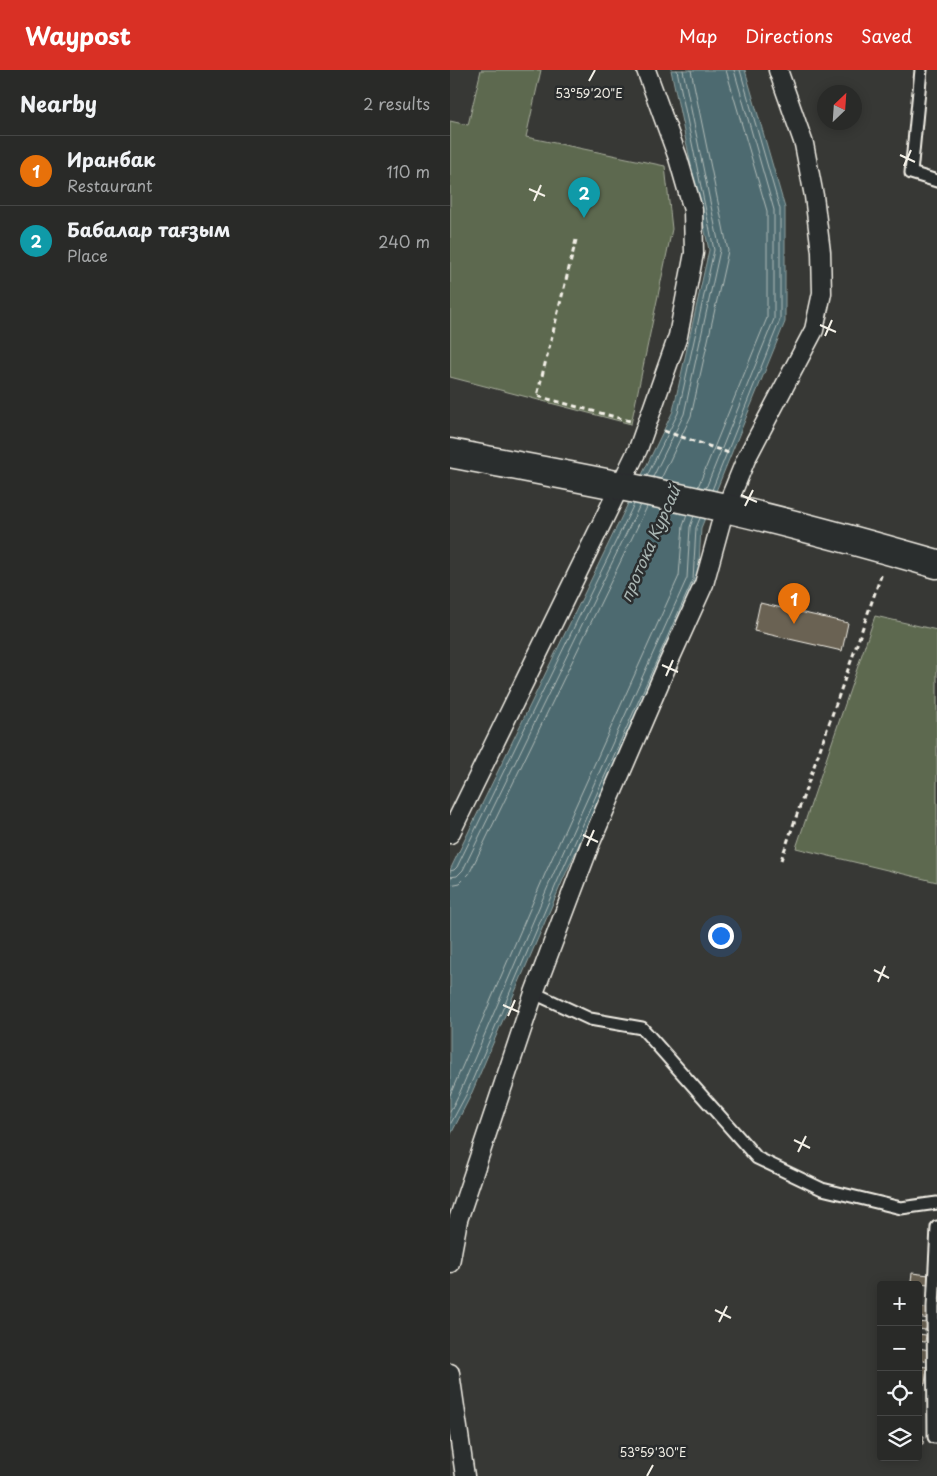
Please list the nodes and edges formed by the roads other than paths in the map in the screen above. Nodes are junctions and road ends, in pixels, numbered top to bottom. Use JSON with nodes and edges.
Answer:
{"nodes":[{"id":1,"x":646,"y":70,"type":"edge"},
{"id":2,"x":778,"y":70,"type":"edge"},
{"id":3,"x":921,"y":70,"type":"edge"},
{"id":4,"x":937,"y":181,"type":"edge"},
{"id":5,"x":450,"y":453,"type":"edge"},
{"id":6,"x":619,"y":486,"type":"junction"},
{"id":7,"x":724,"y":515,"type":"junction"},
{"id":8,"x":937,"y":564,"type":"edge"},
{"id":9,"x":450,"y":834,"type":"edge"},
{"id":10,"x":534,"y":993,"type":"junction"},
{"id":11,"x":937,"y":1203,"type":"edge"},
{"id":12,"x":937,"y":1227,"type":"edge"},
{"id":13,"x":450,"y":1263,"type":"edge"},
{"id":14,"x":450,"y":1374,"type":"edge"},
{"id":15,"x":937,"y":1437,"type":"edge"},
{"id":16,"x":465,"y":1476,"type":"edge"}],
"edges":[{"from":1,"to":6,"type":"street"},
{"from":2,"to":7,"type":"street"},
{"from":3,"to":4,"type":"lane"},
{"from":5,"to":6,"type":"street"},
{"from":6,"to":7,"type":"street"},
{"from":6,"to":9,"type":"street"},
{"from":7,"to":8,"type":"street"},
{"from":7,"to":10,"type":"street"},
{"from":10,"to":11,"type":"lane"},
{"from":10,"to":13,"type":"street"},
{"from":12,"to":15,"type":"lane"},
{"from":14,"to":16,"type":"street"}]}
